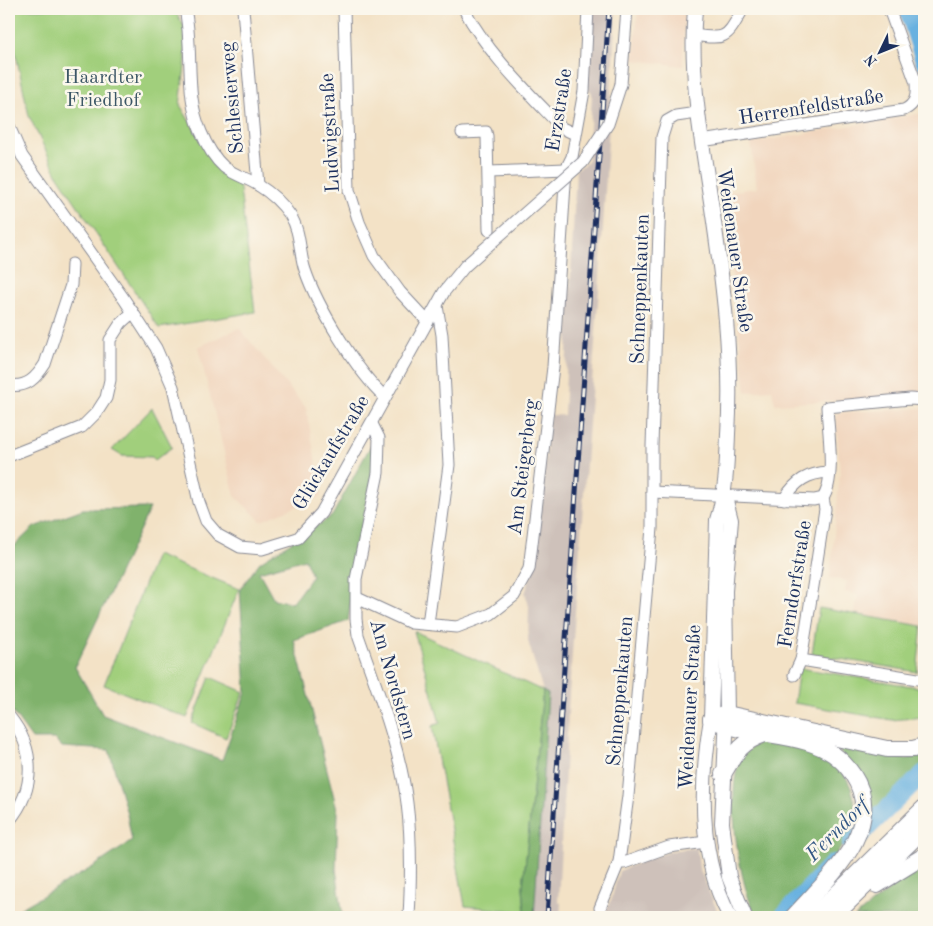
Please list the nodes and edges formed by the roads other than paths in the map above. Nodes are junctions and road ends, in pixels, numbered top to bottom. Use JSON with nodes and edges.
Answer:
{"nodes":[{"id":1,"x":185,"y":9,"type":"edge"},
{"id":2,"x":242,"y":9,"type":"edge"},
{"id":3,"x":344,"y":9,"type":"edge"},
{"id":4,"x":464,"y":9,"type":"edge"},
{"id":5,"x":588,"y":9,"type":"edge"},
{"id":6,"x":627,"y":9,"type":"edge"},
{"id":7,"x":696,"y":9,"type":"edge"},
{"id":8,"x":743,"y":9,"type":"edge"},
{"id":9,"x":888,"y":9,"type":"edge"},
{"id":10,"x":693,"y":36,"type":"junction"},
{"id":11,"x":697,"y":113,"type":"junction"},
{"id":12,"x":9,"y":126,"type":"edge"},
{"id":13,"x":462,"y":133,"type":"dead end"},
{"id":14,"x":575,"y":134,"type":"junction"},
{"id":15,"x":702,"y":141,"type":"junction"},
{"id":16,"x":566,"y":170,"type":"junction"},
{"id":17,"x":488,"y":172,"type":"junction"},
{"id":18,"x":258,"y":185,"type":"junction"},
{"id":19,"x":489,"y":230,"type":"dead end"},
{"id":20,"x":72,"y":264,"type":"dead end"},
{"id":21,"x":437,"y":306,"type":"junction"},
{"id":22,"x":133,"y":312,"type":"junction"},
{"id":23,"x":428,"y":322,"type":"junction"},
{"id":24,"x":9,"y":385,"type":"edge"},
{"id":25,"x":386,"y":397,"type":"junction"},
{"id":26,"x":924,"y":400,"type":"edge"},
{"id":27,"x":372,"y":424,"type":"junction"},
{"id":28,"x":9,"y":456,"type":"edge"},
{"id":29,"x":829,"y":472,"type":"junction"},
{"id":30,"x":652,"y":492,"type":"junction"},
{"id":31,"x":725,"y":497,"type":"junction"},
{"id":32,"x":823,"y":498,"type":"junction"},
{"id":33,"x":784,"y":499,"type":"junction"},
{"id":34,"x":357,"y":598,"type":"junction"},
{"id":35,"x":428,"y":624,"type":"junction"},
{"id":36,"x":801,"y":660,"type":"junction"},
{"id":37,"x":794,"y":675,"type":"dead end"},
{"id":38,"x":924,"y":680,"type":"edge"},
{"id":39,"x":9,"y":716,"type":"edge"},
{"id":40,"x":711,"y":719,"type":"junction"},
{"id":41,"x":727,"y":720,"type":"junction"},
{"id":42,"x":765,"y":734,"type":"junction"},
{"id":43,"x":924,"y":746,"type":"edge"},
{"id":44,"x":723,"y":774,"type":"junction"},
{"id":45,"x":924,"y":808,"type":"edge"},
{"id":46,"x":9,"y":821,"type":"edge"},
{"id":47,"x":924,"y":828,"type":"edge"},
{"id":48,"x":706,"y":842,"type":"junction"},
{"id":49,"x":924,"y":856,"type":"edge"},
{"id":50,"x":619,"y":862,"type":"junction"},
{"id":51,"x":849,"y":902,"type":"junction"},
{"id":52,"x":600,"y":908,"type":"dead end"},
{"id":53,"x":409,"y":917,"type":"edge"},
{"id":54,"x":730,"y":917,"type":"edge"},
{"id":55,"x":745,"y":917,"type":"edge"},
{"id":56,"x":793,"y":917,"type":"edge"},
{"id":57,"x":813,"y":917,"type":"edge"},
{"id":58,"x":833,"y":917,"type":"edge"}],
"edges":[{"from":1,"to":18,"type":"street"},
{"from":2,"to":18,"type":"street","name":"Schlesierweg"},
{"from":3,"to":23,"type":"street","name":"Ludwigstraße"},
{"from":4,"to":14,"type":"street"},
{"from":5,"to":14,"type":"street","name":"Erzstraße"},
{"from":6,"to":21,"type":"street","name":"Glückaufstraße","bridge":true},
{"from":7,"to":10,"type":"main road","name":"Weidenauer Straße"},
{"from":8,"to":10,"type":"street"},
{"from":9,"to":15,"type":"street","name":"Herrenfeldstraße"},
{"from":10,"to":11,"type":"main road","name":"Weidenauer Straße"},
{"from":11,"to":15,"type":"main road","name":"Weidenauer Straße"},
{"from":11,"to":30,"type":"street","name":"Schneppenkauten"},
{"from":12,"to":22,"type":"street","name":"Glückaufstraße"},
{"from":13,"to":17,"type":"street"},
{"from":14,"to":16,"type":"street","name":"Erzstraße"},
{"from":15,"to":31,"type":"main road","name":"Weidenauer Straße"},
{"from":16,"to":17,"type":"street","name":"Erzstraße"},
{"from":16,"to":35,"type":"street","name":"Am Steigerberg"},
{"from":17,"to":19,"type":"street"},
{"from":18,"to":25,"type":"street"},
{"from":20,"to":24,"type":"street"},
{"from":21,"to":23,"type":"street","name":"Glückaufstraße"},
{"from":21,"to":35,"type":"street"},
{"from":22,"to":27,"type":"street","name":"Glückaufstraße"},
{"from":22,"to":28,"type":"street"},
{"from":23,"to":25,"type":"street","name":"Glückaufstraße"},
{"from":25,"to":27,"type":"street","name":"Glückaufstraße"},
{"from":26,"to":29,"type":"street","name":"Ferndorfstraße"},
{"from":27,"to":34,"type":"street","name":"Am Nordstern"},
{"from":29,"to":32,"type":"street","name":"Ferndorfstraße"},
{"from":29,"to":33,"type":"street","name":"Ferndorfstraße"},
{"from":30,"to":31,"type":"street"},
{"from":30,"to":50,"type":"street","name":"Schneppenkauten"},
{"from":31,"to":33,"type":"street","name":"Ferndorfstraße"},
{"from":31,"to":40,"type":"main road","name":"Weidenauer Straße"},
{"from":31,"to":41,"type":"main road","name":"Weidenauer Straße"},
{"from":32,"to":33,"type":"street","name":"Ferndorfstraße"},
{"from":32,"to":36,"type":"street","name":"Ferndorfstraße"},
{"from":34,"to":35,"type":"street","name":"Am Steigerberg"},
{"from":34,"to":53,"type":"street","name":"Am Nordstern"},
{"from":36,"to":37,"type":"street","name":"Ferndorfstraße"},
{"from":36,"to":38,"type":"street"},
{"from":39,"to":46,"type":"street"},
{"from":40,"to":41,"type":"highway"},
{"from":40,"to":48,"type":"main road","name":"Weidenauer Straße"},
{"from":41,"to":42,"type":"highway"},
{"from":41,"to":43,"type":"highway"},
{"from":41,"to":44,"type":"main road","name":"Weidenauer Straße"},
{"from":42,"to":44,"type":"highway"},
{"from":42,"to":56,"type":"highway"},
{"from":44,"to":55,"type":"main road","name":"Weidenauer Straße"},
{"from":45,"to":57,"type":"highway"},
{"from":47,"to":51,"type":"highway"},
{"from":48,"to":50,"type":"street"},
{"from":48,"to":54,"type":"main road","name":"Weidenauer Straße"},
{"from":49,"to":51,"type":"highway"},
{"from":50,"to":52,"type":"street","name":"Schneppenkauten"},
{"from":51,"to":58,"type":"highway"}]}
